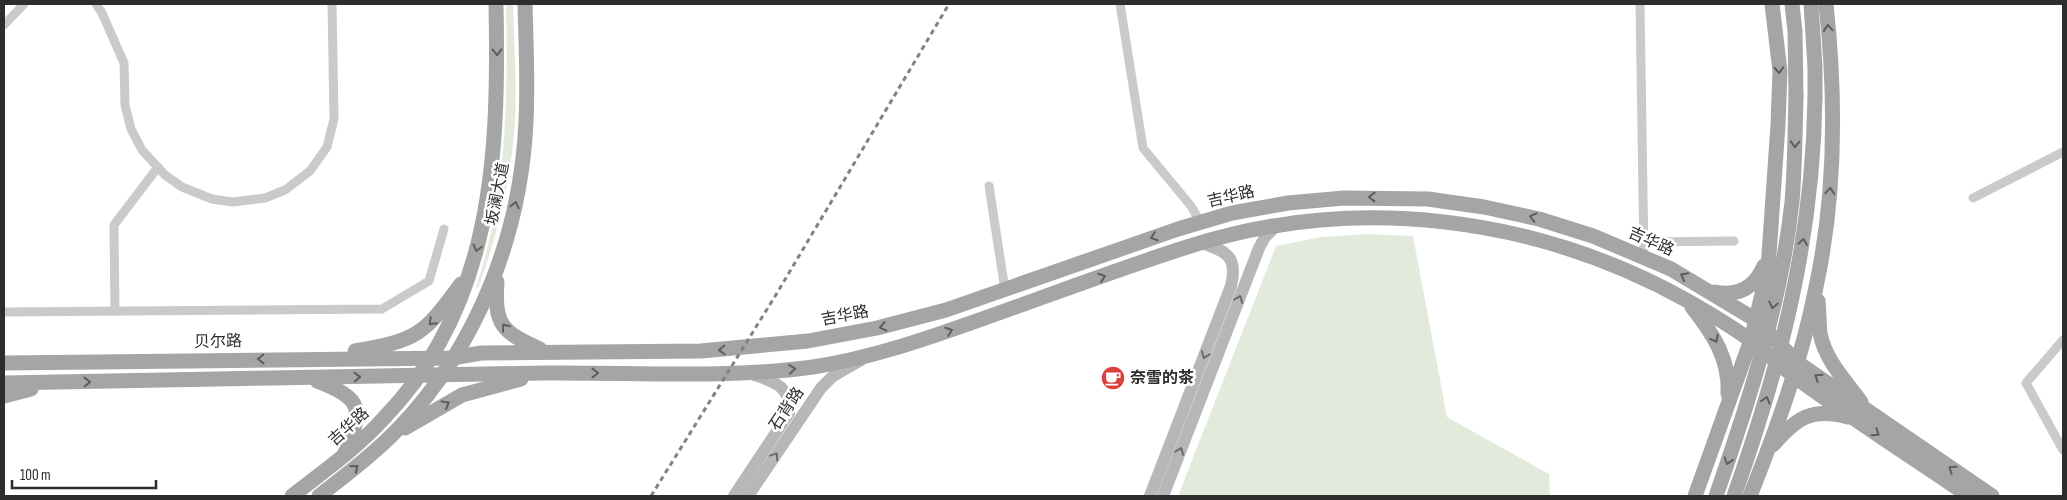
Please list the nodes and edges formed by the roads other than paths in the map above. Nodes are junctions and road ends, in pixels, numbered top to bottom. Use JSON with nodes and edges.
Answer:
{"nodes":[{"id":1,"x":24,"y":4,"type":"edge"},
{"id":2,"x":96,"y":4,"type":"edge"},
{"id":3,"x":332,"y":4,"type":"edge"},
{"id":4,"x":496,"y":4,"type":"edge"},
{"id":5,"x":525,"y":4,"type":"edge"},
{"id":6,"x":1120,"y":4,"type":"edge"},
{"id":7,"x":1640,"y":4,"type":"edge"},
{"id":8,"x":1772,"y":4,"type":"edge"},
{"id":9,"x":1792,"y":4,"type":"edge"},
{"id":10,"x":1811,"y":4,"type":"edge"},
{"id":11,"x":1826,"y":4,"type":"edge"},
{"id":12,"x":4,"y":25,"type":"edge"},
{"id":13,"x":2063,"y":152,"type":"edge"},
{"id":14,"x":158,"y":167,"type":"junction"},
{"id":15,"x":989,"y":186,"type":"dead end"},
{"id":16,"x":1973,"y":198,"type":"dead end"},
{"id":17,"x":1200,"y":222,"type":"junction"},
{"id":18,"x":1277,"y":225,"type":"junction"},
{"id":19,"x":444,"y":229,"type":"dead end"},
{"id":20,"x":1734,"y":241,"type":"dead end"},
{"id":21,"x":1201,"y":242,"type":"junction"},
{"id":22,"x":1644,"y":249,"type":"junction"},
{"id":23,"x":1770,"y":253,"type":"junction"},
{"id":24,"x":497,"y":268,"type":"junction"},
{"id":25,"x":472,"y":269,"type":"junction"},
{"id":26,"x":1817,"y":286,"type":"junction"},
{"id":27,"x":1005,"y":290,"type":"junction"},
{"id":28,"x":1708,"y":290,"type":"junction"},
{"id":29,"x":1686,"y":300,"type":"junction"},
{"id":30,"x":115,"y":311,"type":"junction"},
{"id":31,"x":4,"y":312,"type":"edge"},
{"id":32,"x":1756,"y":320,"type":"junction"},
{"id":33,"x":1751,"y":340,"type":"junction"},
{"id":34,"x":2063,"y":340,"type":"edge"},
{"id":35,"x":546,"y":351,"type":"junction"},
{"id":36,"x":4,"y":355,"type":"edge"},
{"id":37,"x":868,"y":356,"type":"junction"},
{"id":38,"x":432,"y":358,"type":"junction"},
{"id":39,"x":452,"y":358,"type":"junction"},
{"id":40,"x":310,"y":359,"type":"junction"},
{"id":41,"x":129,"y":361,"type":"junction"},
{"id":42,"x":4,"y":363,"type":"edge"},
{"id":43,"x":1795,"y":369,"type":"junction"},
{"id":44,"x":747,"y":372,"type":"junction"},
{"id":45,"x":546,"y":373,"type":"junction"},
{"id":46,"x":420,"y":375,"type":"junction"},
{"id":47,"x":441,"y":375,"type":"junction"},
{"id":48,"x":308,"y":378,"type":"junction"},
{"id":49,"x":62,"y":382,"type":"junction"},
{"id":50,"x":4,"y":383,"type":"edge"},
{"id":51,"x":4,"y":396,"type":"edge"},
{"id":52,"x":1726,"y":411,"type":"junction"},
{"id":53,"x":1862,"y":415,"type":"junction"},
{"id":54,"x":389,"y":438,"type":"junction"},
{"id":55,"x":2063,"y":450,"type":"edge"},
{"id":56,"x":1767,"y":452,"type":"junction"},
{"id":57,"x":344,"y":455,"type":"junction"},
{"id":58,"x":292,"y":496,"type":"edge"},
{"id":59,"x":319,"y":496,"type":"edge"},
{"id":60,"x":734,"y":496,"type":"edge"},
{"id":61,"x":748,"y":496,"type":"edge"},
{"id":62,"x":1150,"y":496,"type":"edge"},
{"id":63,"x":1163,"y":496,"type":"edge"},
{"id":64,"x":1695,"y":496,"type":"edge"},
{"id":65,"x":1716,"y":496,"type":"edge"},
{"id":66,"x":1734,"y":496,"type":"edge"},
{"id":67,"x":1750,"y":496,"type":"edge"},
{"id":68,"x":1969,"y":496,"type":"edge"},
{"id":69,"x":1992,"y":496,"type":"edge"}],
"edges":[{"from":1,"to":12,"type":"street"},
{"from":2,"to":14,"type":"street"},
{"from":3,"to":14,"type":"street"},
{"from":4,"to":25,"type":"main road","name":"坂澜大道","one_way":true},
{"from":24,"to":5,"type":"main road","name":"坂澜大道","one_way":true},
{"from":6,"to":17,"type":"street"},
{"from":7,"to":22,"type":"street"},
{"from":8,"to":23,"type":"main road","one_way":true},
{"from":9,"to":65,"type":"main road","one_way":true,"bridge":true},
{"from":66,"to":10,"type":"main road","one_way":true,"bridge":true},
{"from":26,"to":11,"type":"main road","one_way":true},
{"from":13,"to":16,"type":"street"},
{"from":14,"to":30,"type":"street"},
{"from":15,"to":27,"type":"street"},
{"from":22,"to":17,"type":"main road","name":"吉华路","one_way":true},
{"from":17,"to":27,"type":"main road","name":"吉华路","one_way":true},
{"from":18,"to":21,"type":"main road","name":"吉华路"},
{"from":18,"to":29,"type":"main road","name":"吉华路"},
{"from":63,"to":18,"type":"street","one_way":true},
{"from":19,"to":30,"type":"street"},
{"from":20,"to":22,"type":"street"},
{"from":37,"to":21,"type":"main road","name":"吉华路","one_way":true},
{"from":21,"to":62,"type":"street","one_way":true},
{"from":28,"to":22,"type":"main road","name":"吉华路","one_way":true},
{"from":23,"to":28,"type":"main road"},
{"from":23,"to":32,"type":"main road"},
{"from":35,"to":24,"type":"main road","one_way":true},
{"from":24,"to":39,"type":"main road","name":"坂澜大道"},
{"from":25,"to":38,"type":"main road","name":"坂澜大道"},
{"from":25,"to":40,"type":"main road","one_way":true},
{"from":26,"to":43,"type":"main road"},
{"from":26,"to":53,"type":"main road"},
{"from":27,"to":35,"type":"main road","name":"吉华路","one_way":true},
{"from":28,"to":32,"type":"main road","name":"吉华路"},
{"from":29,"to":33,"type":"main road","name":"吉华路"},
{"from":29,"to":52,"type":"main road","one_way":true},
{"from":30,"to":31,"type":"street"},
{"from":32,"to":33,"type":"main road"},
{"from":32,"to":43,"type":"main road","name":"吉华路"},
{"from":33,"to":43,"type":"main road","name":"吉华路"},
{"from":33,"to":52,"type":"main road"},
{"from":34,"to":55,"type":"street"},
{"from":35,"to":39,"type":"main road","name":"吉华路"},
{"from":36,"to":41,"type":"main road"},
{"from":44,"to":37,"type":"main road","name":"吉华路","one_way":true},
{"from":61,"to":37,"type":"street","name":"石背路","one_way":true},
{"from":38,"to":39,"type":"main road","name":"吉华路"},
{"from":38,"to":40,"type":"main road","name":"贝尔路"},
{"from":38,"to":46,"type":"main road","name":"吉华路"},
{"from":39,"to":47,"type":"main road","name":"坂澜大道"},
{"from":40,"to":41,"type":"main road","name":"贝尔路","one_way":true},
{"from":41,"to":42,"type":"main road","name":"贝尔路"},
{"from":43,"to":53,"type":"main road","name":"吉华路"},
{"from":43,"to":56,"type":"main road"},
{"from":45,"to":44,"type":"main road","name":"吉华路","one_way":true},
{"from":44,"to":60,"type":"street","name":"石背路"},
{"from":45,"to":47,"type":"main road","name":"吉华路"},
{"from":54,"to":45,"type":"main road","one_way":true},
{"from":46,"to":47,"type":"main road","name":"吉华路"},
{"from":48,"to":46,"type":"main road","one_way":true},
{"from":46,"to":57,"type":"main road","name":"吉华路"},
{"from":47,"to":54,"type":"main road","name":"坂澜大道"},
{"from":49,"to":48,"type":"main road","one_way":true},
{"from":48,"to":57,"type":"main road"},
{"from":49,"to":50,"type":"main road"},
{"from":49,"to":51,"type":"main road"},
{"from":52,"to":64,"type":"main road"},
{"from":53,"to":56,"type":"main road"},
{"from":53,"to":68,"type":"main road","name":"吉华路","one_way":true},
{"from":69,"to":53,"type":"main road","name":"吉华路","one_way":true},
{"from":59,"to":54,"type":"main road","one_way":true},
{"from":56,"to":67,"type":"main road"},
{"from":57,"to":58,"type":"main road","name":"吉华路"}]}
